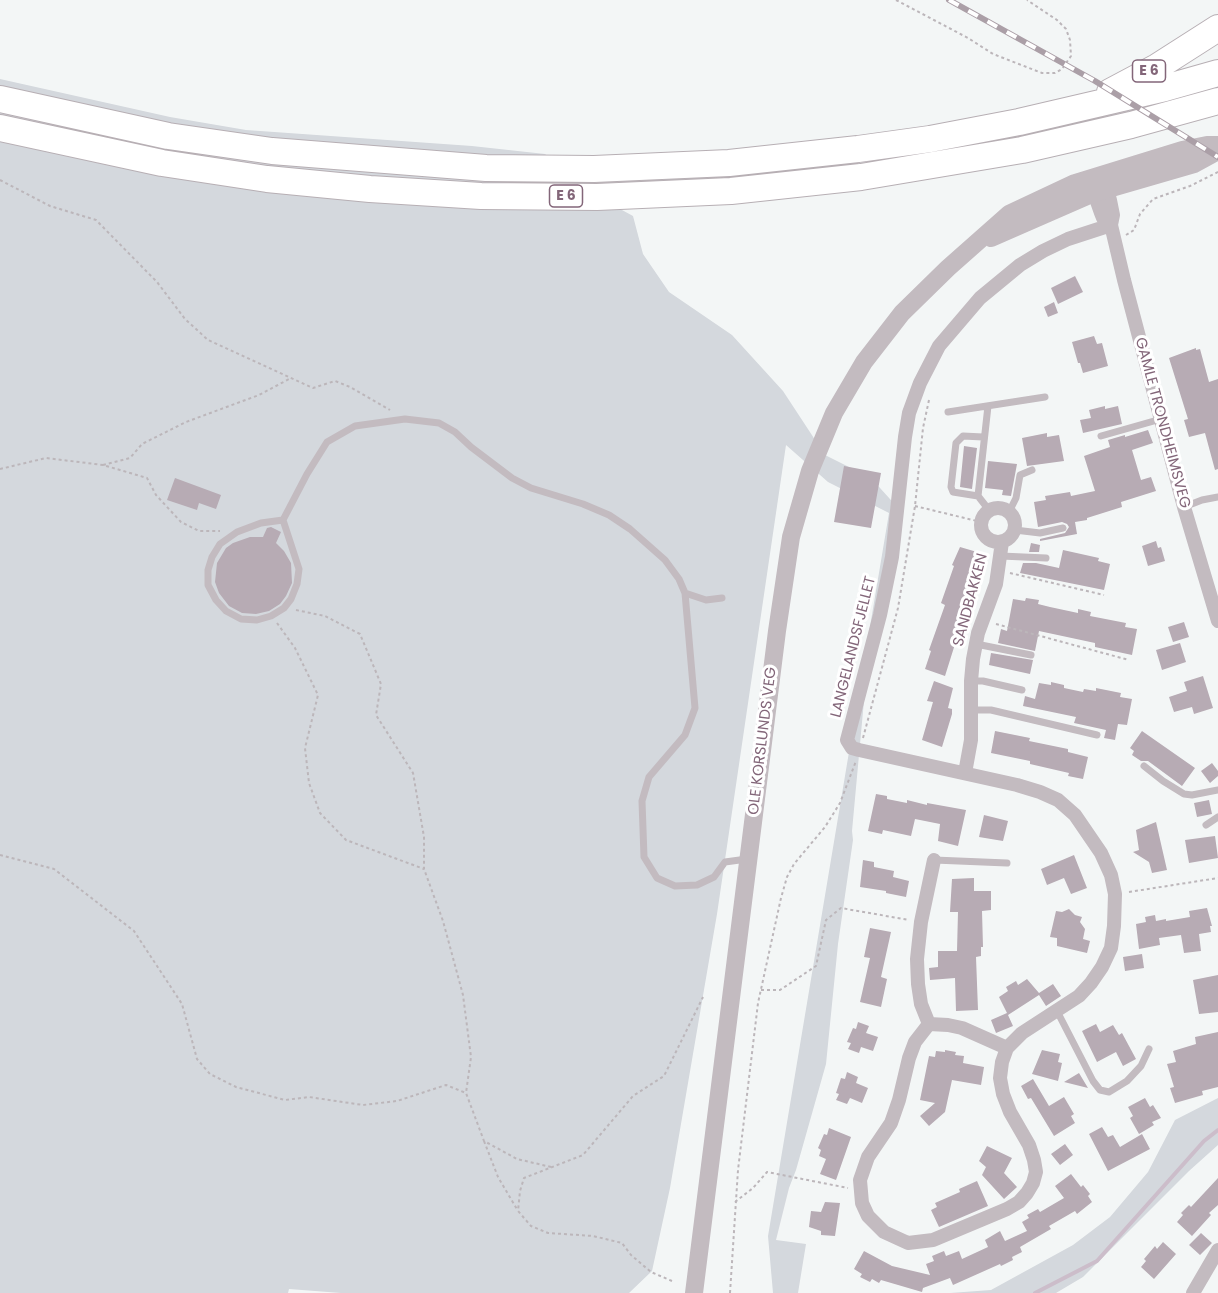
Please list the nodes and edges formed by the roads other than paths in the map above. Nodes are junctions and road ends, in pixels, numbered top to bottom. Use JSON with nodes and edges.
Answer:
{"nodes":[{"id":1,"x":1218,"y":28,"type":"edge"},
{"id":2,"x":1218,"y":73,"type":"edge"},
{"id":3,"x":0,"y":99,"type":"edge"},
{"id":4,"x":1218,"y":101,"type":"edge"},
{"id":5,"x":1076,"y":109,"type":"junction"},
{"id":6,"x":1218,"y":118,"type":"edge"},
{"id":7,"x":1131,"y":125,"type":"junction"},
{"id":8,"x":0,"y":128,"type":"edge"},
{"id":9,"x":1218,"y":145,"type":"edge"},
{"id":10,"x":1218,"y":151,"type":"edge"},
{"id":11,"x":1099,"y":186,"type":"junction"},
{"id":12,"x":1111,"y":225,"type":"junction"},
{"id":13,"x":1045,"y":397,"type":"dead end"},
{"id":14,"x":988,"y":406,"type":"junction"},
{"id":15,"x":948,"y":412,"type":"dead end"},
{"id":16,"x":1161,"y":419,"type":"junction"},
{"id":17,"x":1101,"y":436,"type":"dead end"},
{"id":18,"x":983,"y":437,"type":"junction"},
{"id":19,"x":1032,"y":470,"type":"dead end"},
{"id":20,"x":978,"y":496,"type":"junction"},
{"id":21,"x":1218,"y":497,"type":"edge"},
{"id":22,"x":1184,"y":507,"type":"junction"},
{"id":23,"x":1009,"y":512,"type":"junction"},
{"id":24,"x":985,"y":516,"type":"junction"},
{"id":25,"x":284,"y":520,"type":"junction"},
{"id":26,"x":1063,"y":528,"type":"dead end"},
{"id":27,"x":1015,"y":530,"type":"junction"},
{"id":28,"x":1002,"y":549,"type":"junction"},
{"id":29,"x":1046,"y":558,"type":"dead end"},
{"id":30,"x":685,"y":593,"type":"junction"},
{"id":31,"x":722,"y":598,"type":"dead end"},
{"id":32,"x":1218,"y":621,"type":"edge"},
{"id":33,"x":976,"y":644,"type":"junction"},
{"id":34,"x":1031,"y":655,"type":"dead end"},
{"id":35,"x":971,"y":681,"type":"junction"},
{"id":36,"x":1022,"y":690,"type":"dead end"},
{"id":37,"x":972,"y":710,"type":"junction"},
{"id":38,"x":1097,"y":735,"type":"dead end"},
{"id":39,"x":1144,"y":766,"type":"dead end"},
{"id":40,"x":965,"y":773,"type":"junction"},
{"id":41,"x":1218,"y":790,"type":"edge"},
{"id":42,"x":1218,"y":817,"type":"edge"},
{"id":43,"x":1206,"y":825,"type":"dead end"},
{"id":44,"x":748,"y":859,"type":"junction"},
{"id":45,"x":934,"y":860,"type":"joint"},
{"id":46,"x":1007,"y":863,"type":"dead end"},
{"id":47,"x":1057,"y":1011,"type":"junction"},
{"id":48,"x":929,"y":1024,"type":"junction"},
{"id":49,"x":1007,"y":1048,"type":"junction"},
{"id":50,"x":1149,"y":1049,"type":"dead end"},
{"id":51,"x":1218,"y":1250,"type":"edge"},
{"id":52,"x":694,"y":1293,"type":"edge"},
{"id":53,"x":1193,"y":1293,"type":"edge"}],
"edges":[{"from":1,"to":5,"type":"highway","number":"E 6"},
{"from":2,"to":5,"type":"highway","number":"E 6"},
{"from":3,"to":5,"type":"highway","number":"E 6"},
{"from":4,"to":7,"type":"highway","number":"E 6"},
{"from":6,"to":7,"type":"highway","number":"E 6"},
{"from":7,"to":8,"type":"highway","number":"E 6"},
{"from":9,"to":11,"type":"street"},
{"from":10,"to":11,"type":"street"},
{"from":11,"to":12,"type":"street","name":"GAMLE TRONDHEIMSVEG"},
{"from":11,"to":44,"type":"street","name":"OLE KORSLUNDS VEG"},
{"from":12,"to":16,"type":"street","name":"GAMLE TRONDHEIMSVEG"},
{"from":12,"to":40,"type":"street","name":"LANGELANDSFJELLET"},
{"from":13,"to":14,"type":"lane"},
{"from":14,"to":15,"type":"lane"},
{"from":14,"to":18,"type":"lane"},
{"from":16,"to":17,"type":"lane"},
{"from":16,"to":22,"type":"street","name":"GAMLE TRONDHEIMSVEG"},
{"from":18,"to":20,"type":"lane"},
{"from":18,"to":20,"type":"lane"},
{"from":19,"to":23,"type":"lane"},
{"from":20,"to":24,"type":"lane"},
{"from":21,"to":22,"type":"lane"},
{"from":22,"to":32,"type":"street","name":"GAMLE TRONDHEIMSVEG"},
{"from":23,"to":24,"type":"street"},
{"from":23,"to":27,"type":"street"},
{"from":24,"to":28,"type":"street"},
{"from":25,"to":25,"type":"lane"},
{"from":25,"to":30,"type":"lane"},
{"from":26,"to":27,"type":"lane"},
{"from":27,"to":28,"type":"street"},
{"from":28,"to":29,"type":"lane"},
{"from":28,"to":33,"type":"street","name":"SANDBAKKEN"},
{"from":30,"to":31,"type":"lane"},
{"from":30,"to":44,"type":"lane"},
{"from":33,"to":34,"type":"lane"},
{"from":33,"to":35,"type":"street","name":"SANDBAKKEN"},
{"from":35,"to":36,"type":"lane"},
{"from":35,"to":37,"type":"street","name":"SANDBAKKEN"},
{"from":37,"to":38,"type":"lane"},
{"from":37,"to":40,"type":"street","name":"SANDBAKKEN"},
{"from":39,"to":41,"type":"lane"},
{"from":40,"to":47,"type":"street"},
{"from":42,"to":43,"type":"lane"},
{"from":44,"to":52,"type":"street","name":"OLE KORSLUNDS VEG"},
{"from":45,"to":46,"type":"lane"},
{"from":45,"to":48,"type":"street"},
{"from":47,"to":49,"type":"street"},
{"from":47,"to":50,"type":"lane"},
{"from":48,"to":49,"type":"street"},
{"from":48,"to":49,"type":"street"},
{"from":51,"to":53,"type":"street"}]}
